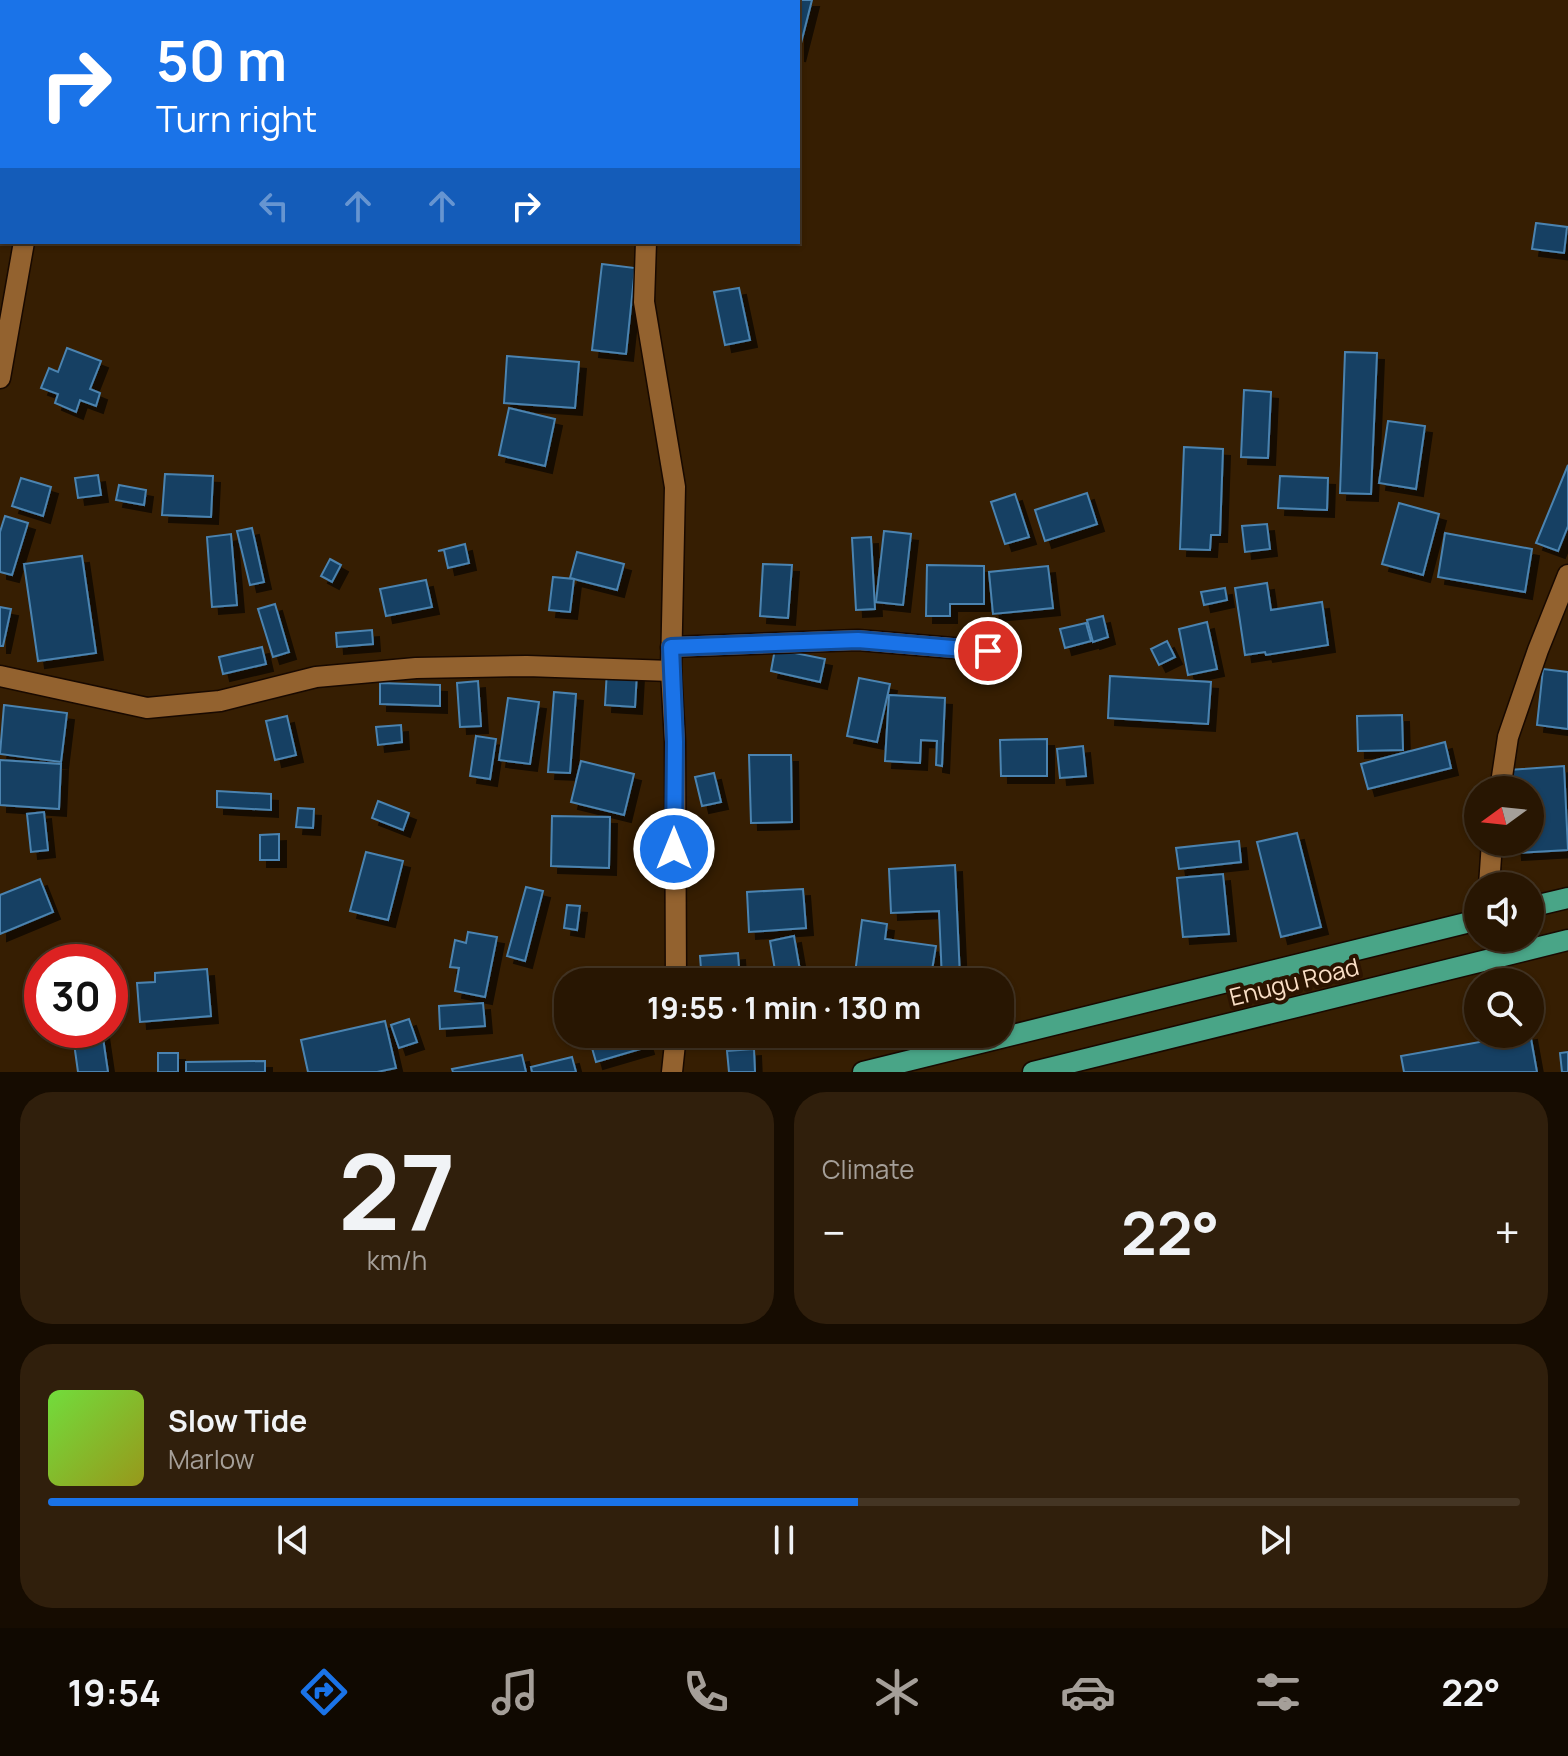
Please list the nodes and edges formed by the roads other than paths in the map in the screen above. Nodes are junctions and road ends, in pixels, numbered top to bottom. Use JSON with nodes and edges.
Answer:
{"nodes":[{"id":1,"x":24,"y":244,"type":"edge"},
{"id":2,"x":646,"y":244,"type":"edge"},
{"id":3,"x":0,"y":378,"type":"edge"},
{"id":4,"x":1568,"y":575,"type":"edge"},
{"id":5,"x":671,"y":647,"type":"junction"},
{"id":6,"x":988,"y":651,"type":"dead end"},
{"id":7,"x":671,"y":671,"type":"junction"},
{"id":8,"x":0,"y":676,"type":"edge"},
{"id":9,"x":1502,"y":776,"type":"edge"},
{"id":10,"x":1568,"y":898,"type":"edge"},
{"id":11,"x":1544,"y":904,"type":"edge"},
{"id":12,"x":1464,"y":923,"type":"edge"},
{"id":13,"x":1568,"y":940,"type":"edge"},
{"id":14,"x":676,"y":968,"type":"edge"},
{"id":15,"x":675,"y":1048,"type":"edge"},
{"id":16,"x":672,"y":1072,"type":"edge"},
{"id":17,"x":863,"y":1072,"type":"edge"},
{"id":18,"x":1033,"y":1072,"type":"edge"}],
"edges":[{"from":1,"to":3,"type":"street"},
{"from":2,"to":5,"type":"street"},
{"from":4,"to":9,"type":"street"},
{"from":5,"to":6,"type":"street"},
{"from":5,"to":7,"type":"street"},
{"from":7,"to":8,"type":"street"},
{"from":7,"to":14,"type":"street"},
{"from":10,"to":11,"type":"main road"},
{"from":12,"to":17,"type":"main road"},
{"from":13,"to":18,"type":"main road","name":"Enugu Road"},
{"from":15,"to":16,"type":"street"}]}
